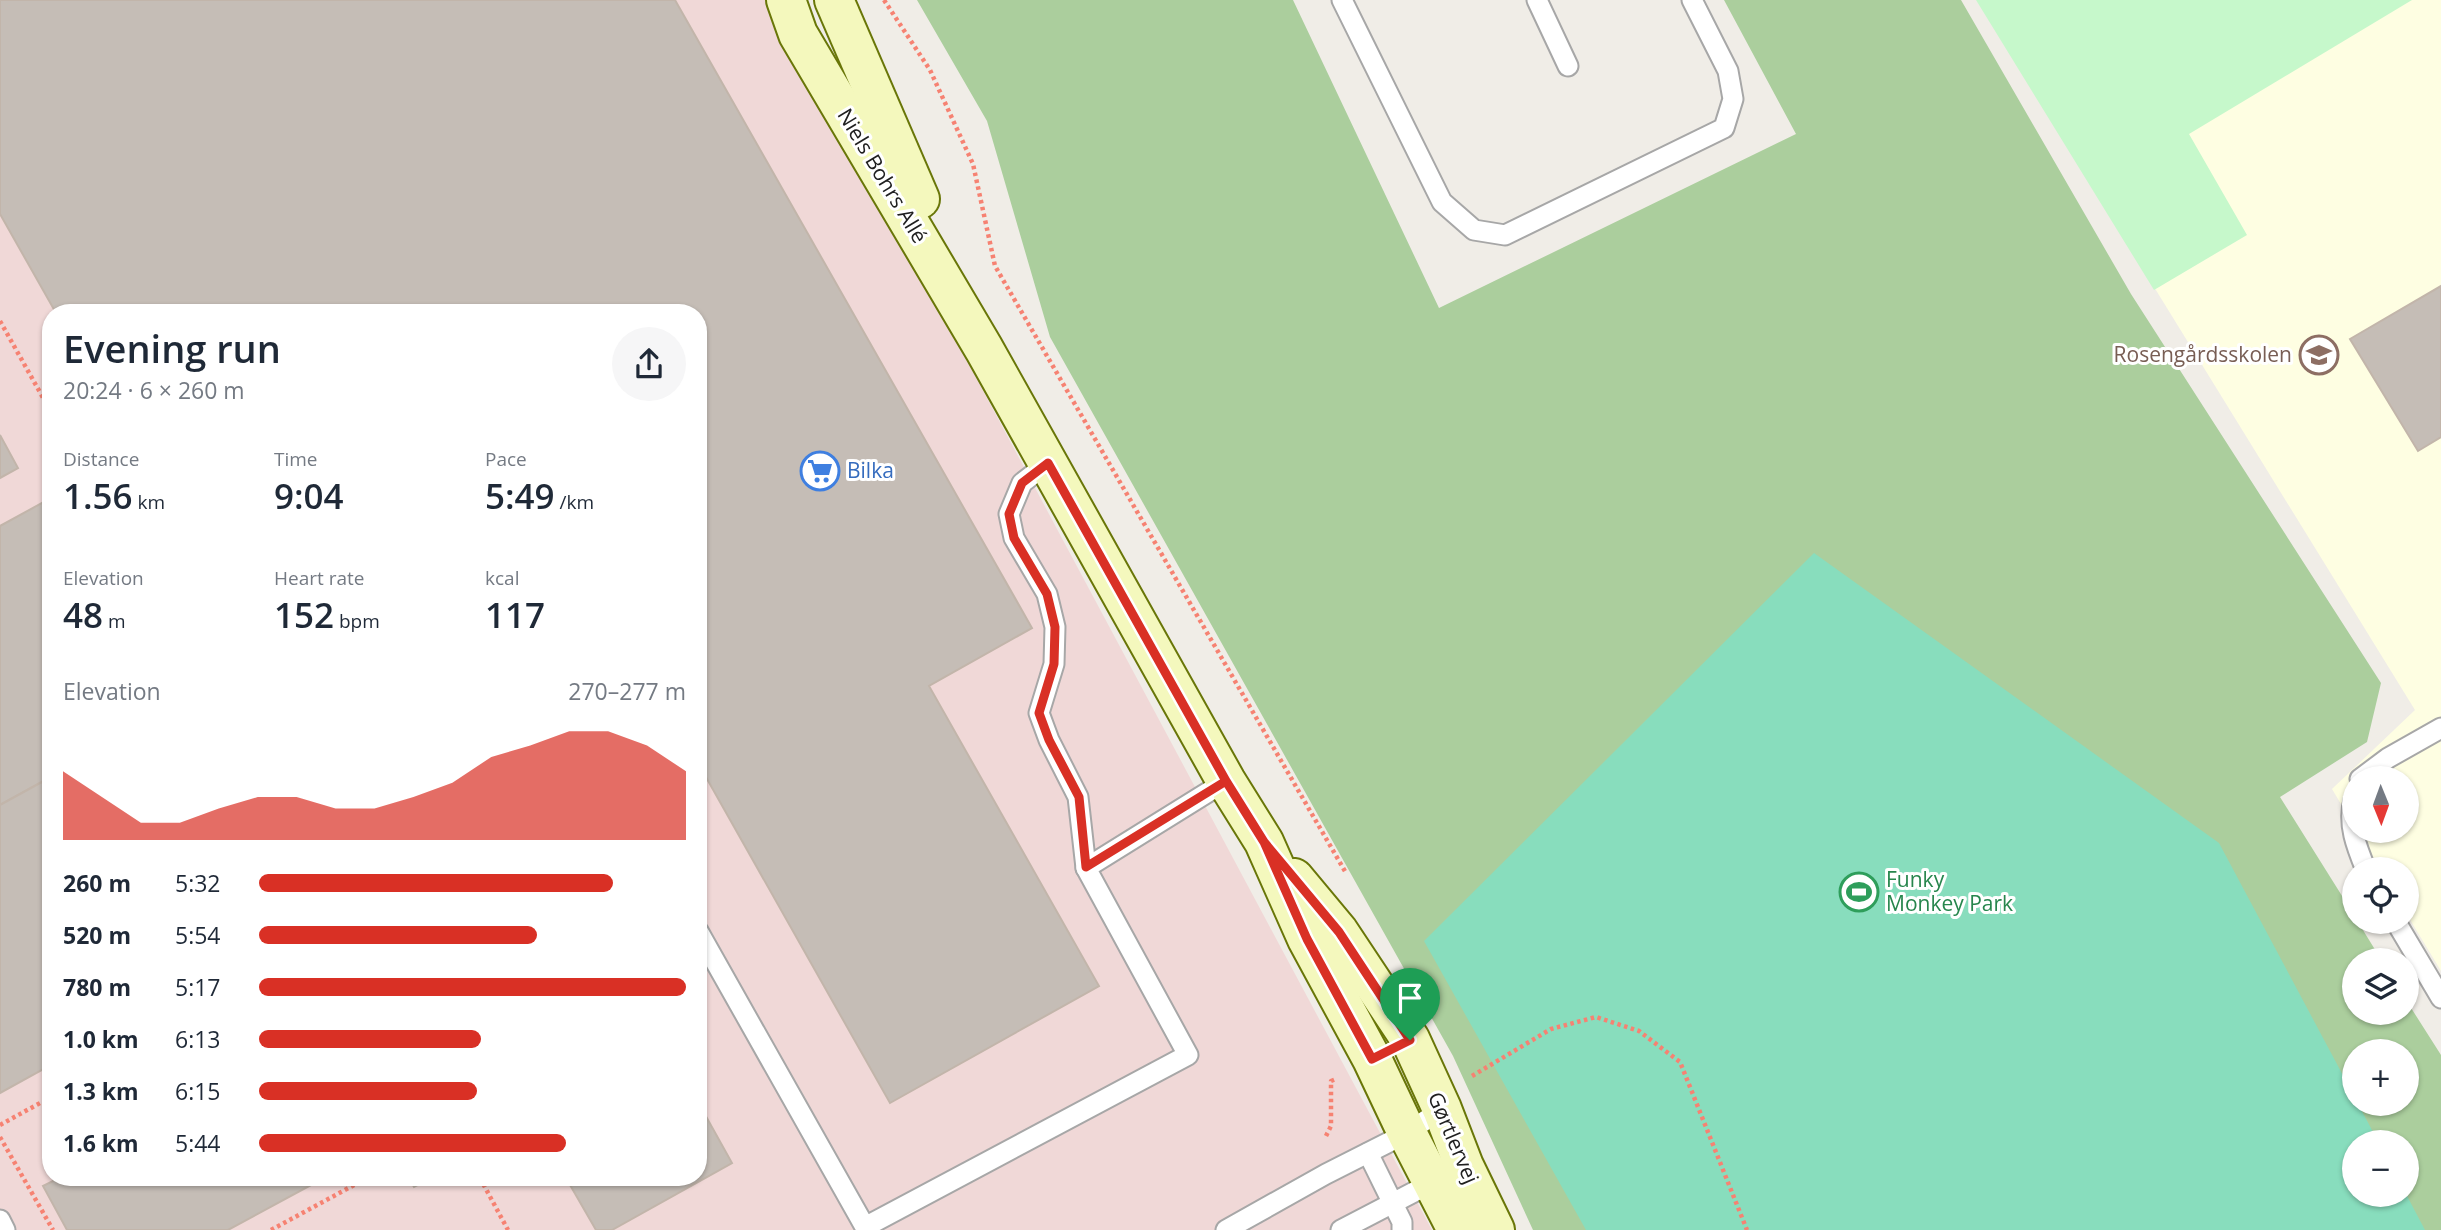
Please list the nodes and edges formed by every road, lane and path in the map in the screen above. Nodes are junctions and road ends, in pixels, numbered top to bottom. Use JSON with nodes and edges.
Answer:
{"nodes":[{"id":1,"x":786,"y":0,"type":"edge"},
{"id":2,"x":834,"y":0,"type":"edge"},
{"id":3,"x":884,"y":0,"type":"edge"},
{"id":4,"x":1342,"y":0,"type":"edge"},
{"id":5,"x":1537,"y":0,"type":"edge"},
{"id":6,"x":1692,"y":0,"type":"edge"},
{"id":7,"x":1568,"y":66,"type":"dead end"},
{"id":8,"x":0,"y":321,"type":"edge"},
{"id":9,"x":7,"y":333,"type":"junction"},
{"id":10,"x":0,"y":337,"type":"edge"},
{"id":11,"x":984,"y":349,"type":"junction"},
{"id":12,"x":42,"y":396,"type":"edge"},
{"id":13,"x":1048,"y":463,"type":"junction"},
{"id":14,"x":2441,"y":728,"type":"edge"},
{"id":15,"x":2377,"y":766,"type":"edge"},
{"id":16,"x":1226,"y":781,"type":"junction"},
{"id":17,"x":1264,"y":842,"type":"junction"},
{"id":18,"x":1086,"y":867,"type":"junction"},
{"id":19,"x":1350,"y":880,"type":"dead end"},
{"id":20,"x":2403,"y":934,"type":"edge"},
{"id":21,"x":707,"y":947,"type":"edge"},
{"id":22,"x":2441,"y":998,"type":"edge"},
{"id":23,"x":1372,"y":1059,"type":"junction"},
{"id":24,"x":1452,"y":1095,"type":"junction"},
{"id":25,"x":42,"y":1102,"type":"edge"},
{"id":26,"x":0,"y":1125,"type":"edge"},
{"id":27,"x":1407,"y":1133,"type":"junction"},
{"id":28,"x":0,"y":1137,"type":"edge"},
{"id":29,"x":1322,"y":1146,"type":"dead end"},
{"id":30,"x":1367,"y":1153,"type":"junction"},
{"id":31,"x":1448,"y":1174,"type":"junction"},
{"id":32,"x":352,"y":1186,"type":"edge"},
{"id":33,"x":484,"y":1186,"type":"edge"},
{"id":34,"x":1393,"y":1202,"type":"junction"},
{"id":35,"x":0,"y":1220,"type":"edge"},
{"id":36,"x":5,"y":1230,"type":"edge"},
{"id":37,"x":53,"y":1230,"type":"edge"},
{"id":38,"x":271,"y":1230,"type":"edge"},
{"id":39,"x":508,"y":1230,"type":"edge"},
{"id":40,"x":1226,"y":1230,"type":"edge"},
{"id":41,"x":1340,"y":1230,"type":"edge"},
{"id":42,"x":1402,"y":1230,"type":"edge"},
{"id":43,"x":1457,"y":1230,"type":"edge"},
{"id":44,"x":1495,"y":1230,"type":"edge"},
{"id":45,"x":1747,"y":1230,"type":"edge"}],
"edges":[{"from":1,"to":11,"type":"street","name":"Niels Bohrs Allé"},
{"from":2,"to":11,"type":"street","name":"Niels Bohrs Allé"},
{"from":3,"to":19,"type":"path"},
{"from":4,"to":6,"type":"lane"},
{"from":5,"to":7,"type":"lane"},
{"from":8,"to":9,"type":"path"},
{"from":9,"to":10,"type":"path"},
{"from":9,"to":12,"type":"path"},
{"from":11,"to":13,"type":"street","name":"Niels Bohrs Allé"},
{"from":13,"to":16,"type":"street","name":"Niels Bohrs Allé"},
{"from":13,"to":18,"type":"lane"},
{"from":14,"to":15,"type":"lane"},
{"from":16,"to":17,"type":"street","name":"Niels Bohrs Allé"},
{"from":16,"to":18,"type":"lane"},
{"from":17,"to":23,"type":"street","name":"Niels Bohrs Allé"},
{"from":17,"to":24,"type":"street","name":"Gørtlervej"},
{"from":18,"to":21,"type":"lane"},
{"from":20,"to":22,"type":"lane"},
{"from":23,"to":27,"type":"street","name":"Niels Bohrs Allé"},
{"from":23,"to":29,"type":"path"},
{"from":24,"to":27,"type":"lane"},
{"from":24,"to":31,"type":"street","name":"Gørtlervej"},
{"from":24,"to":45,"type":"path"},
{"from":25,"to":26,"type":"path"},
{"from":27,"to":30,"type":"lane"},
{"from":27,"to":31,"type":"street","name":"Gørtlervej"},
{"from":28,"to":37,"type":"path"},
{"from":30,"to":34,"type":"lane"},
{"from":30,"to":40,"type":"lane"},
{"from":31,"to":34,"type":"lane"},
{"from":31,"to":43,"type":"street","name":"Gørtlervej"},
{"from":31,"to":44,"type":"street","name":"Gørtlervej"},
{"from":32,"to":38,"type":"path"},
{"from":33,"to":39,"type":"path"},
{"from":34,"to":41,"type":"lane"},
{"from":34,"to":42,"type":"lane"},
{"from":35,"to":36,"type":"lane"}]}
